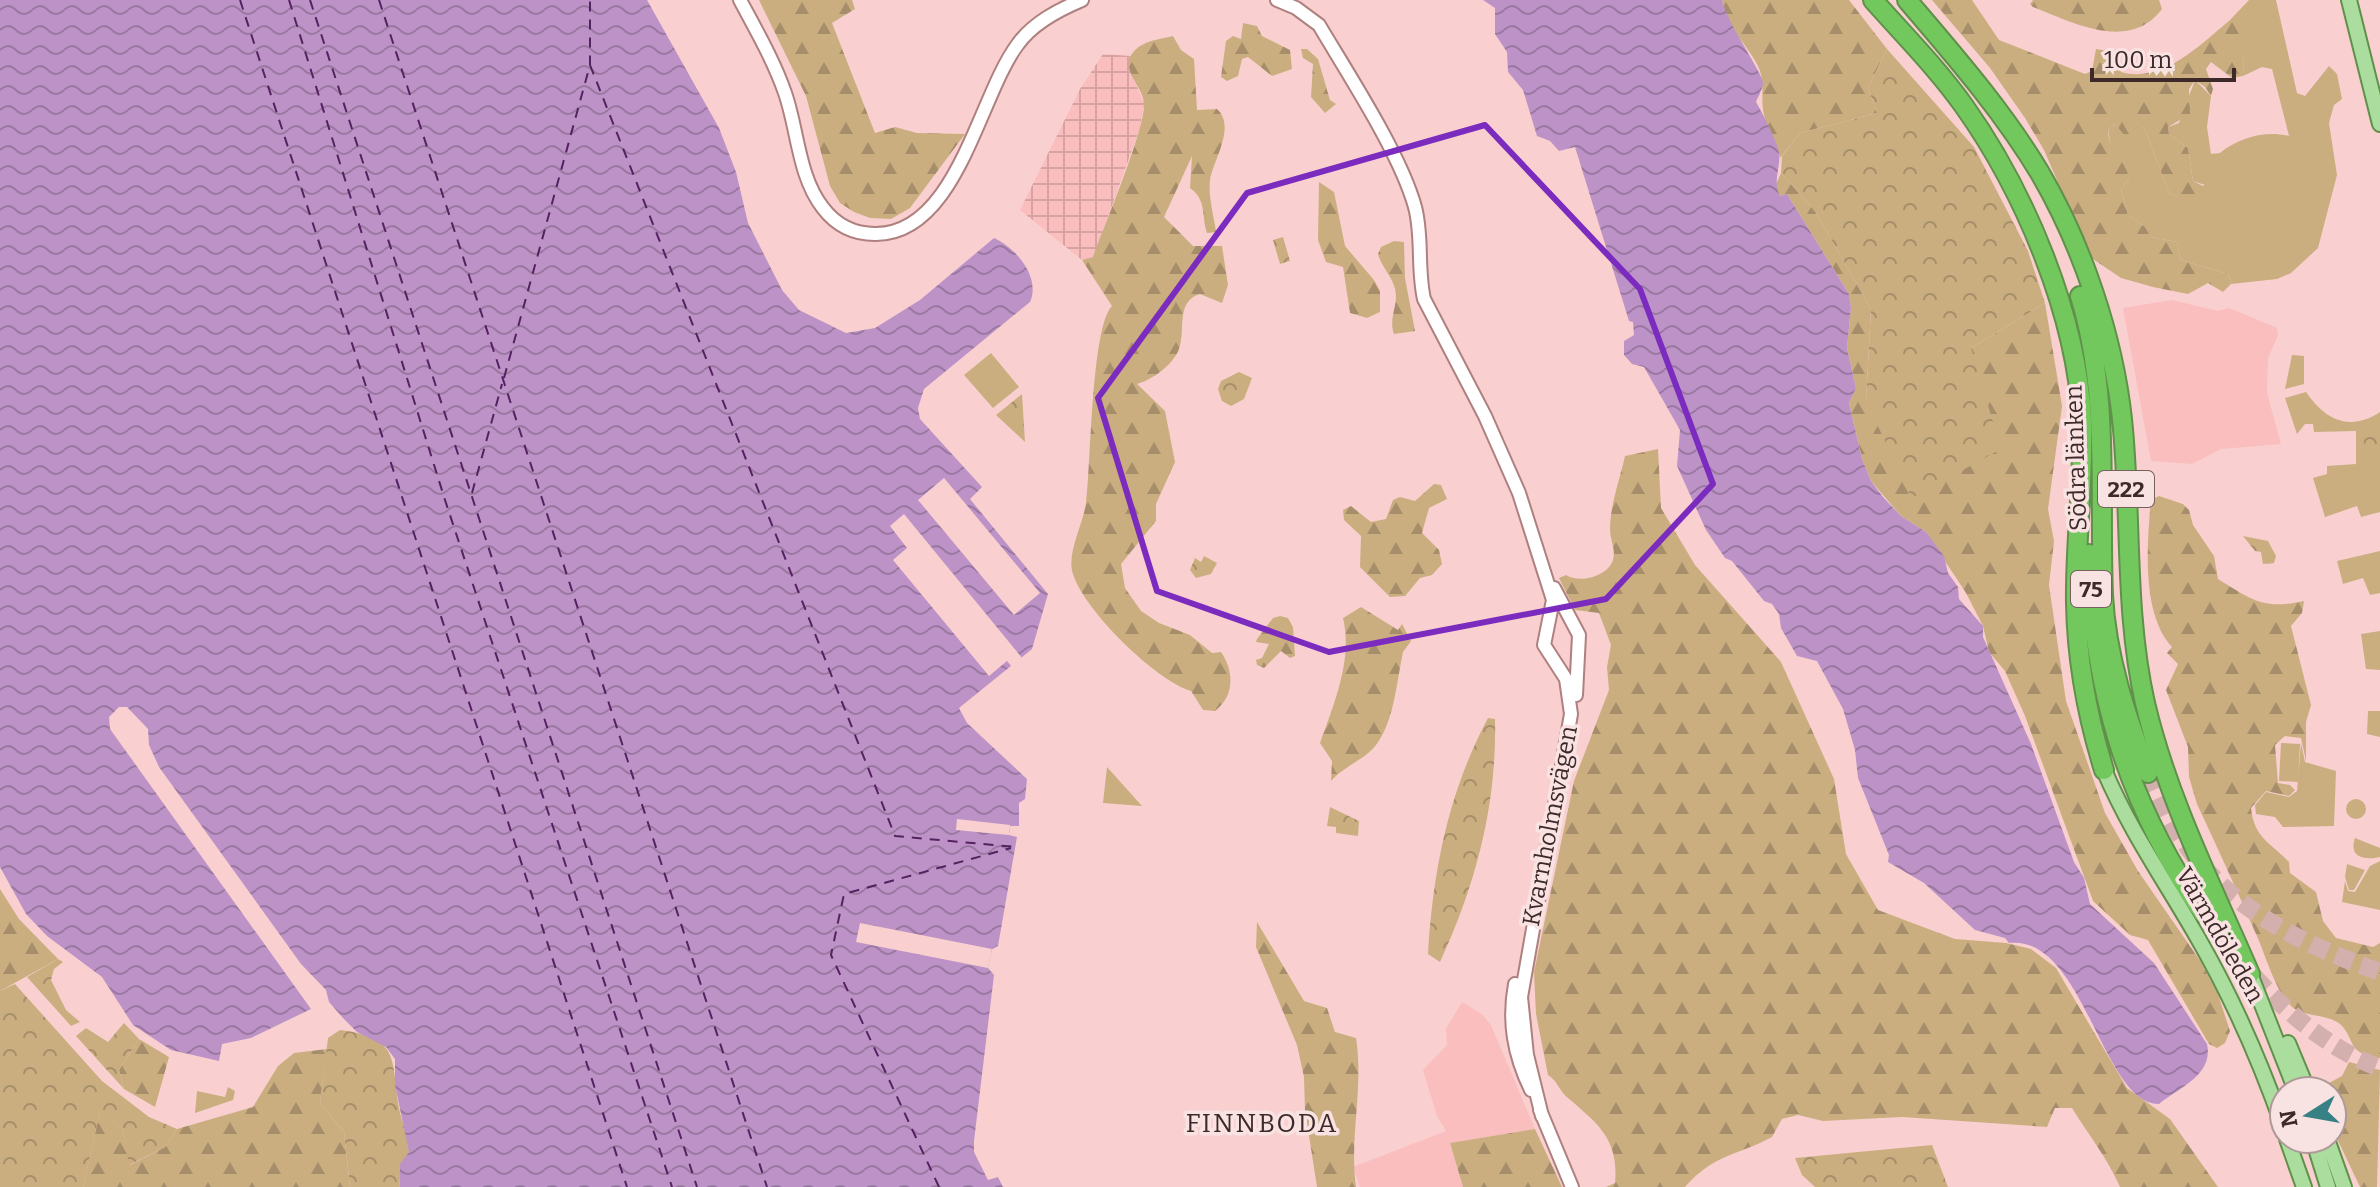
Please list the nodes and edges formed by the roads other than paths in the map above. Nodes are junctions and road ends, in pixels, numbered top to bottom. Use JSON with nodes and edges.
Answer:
{"nodes":[{"id":1,"x":740,"y":0,"type":"edge"},
{"id":2,"x":1082,"y":0,"type":"edge"},
{"id":3,"x":1277,"y":0,"type":"edge"},
{"id":4,"x":1873,"y":0,"type":"edge"},
{"id":5,"x":1907,"y":0,"type":"edge"},
{"id":6,"x":2349,"y":0,"type":"edge"},
{"id":7,"x":2380,"y":124,"type":"edge"},
{"id":8,"x":2022,"y":149,"type":"junction"},
{"id":9,"x":2082,"y":423,"type":"junction"},
{"id":10,"x":1543,"y":568,"type":"junction"},
{"id":11,"x":1550,"y":625,"type":"junction"},
{"id":12,"x":1576,"y":629,"type":"junction"},
{"id":13,"x":1577,"y":649,"type":"junction"},
{"id":14,"x":1554,"y":656,"type":"junction"},
{"id":15,"x":1571,"y":714,"type":"junction"},
{"id":16,"x":2104,"y":770,"type":"joint"},
{"id":17,"x":2148,"y":773,"type":"tunnel mouth"},
{"id":18,"x":2203,"y":913,"type":"tunnel mouth"},
{"id":19,"x":2250,"y":974,"type":"joint"},
{"id":20,"x":2262,"y":1002,"type":"junction"},
{"id":21,"x":2290,"y":1075,"type":"edge"},
{"id":22,"x":2302,"y":1075,"type":"edge"},
{"id":23,"x":2268,"y":1086,"type":"edge"},
{"id":24,"x":2293,"y":1155,"type":"edge"},
{"id":25,"x":2318,"y":1155,"type":"edge"},
{"id":26,"x":2333,"y":1155,"type":"edge"},
{"id":27,"x":2302,"y":1182,"type":"edge"},
{"id":28,"x":1572,"y":1187,"type":"edge"},
{"id":29,"x":2328,"y":1187,"type":"edge"},
{"id":30,"x":2344,"y":1187,"type":"edge"}],
"edges":[{"from":1,"to":2,"type":"street"},
{"from":3,"to":10,"type":"street","name":"Kvarnholmsvägen"},
{"from":4,"to":9,"type":"highway","number":"222"},
{"from":5,"to":8,"type":"highway","number":"222"},
{"from":6,"to":7,"type":"main road"},
{"from":8,"to":17,"type":"highway","name":"Södra länken","number":"75"},
{"from":8,"to":19,"type":"highway","number":"222"},
{"from":9,"to":16,"type":"highway","number":"222"},
{"from":9,"to":18,"type":"highway","name":"Södra länken","number":"75"},
{"from":10,"to":11,"type":"street","name":"Kvarnholmsvägen"},
{"from":10,"to":12,"type":"street","name":"Kvarnholmsvägen"},
{"from":11,"to":12,"type":"street"},
{"from":11,"to":14,"type":"street","name":"Kvarnholmsvägen"},
{"from":12,"to":13,"type":"street","name":"Kvarnholmsvägen"},
{"from":13,"to":14,"type":"street"},
{"from":13,"to":15,"type":"street","name":"Kvarnholmsvägen"},
{"from":14,"to":15,"type":"street","name":"Kvarnholmsvägen"},
{"from":15,"to":28,"type":"street","name":"Kvarnholmsvägen"},
{"from":16,"to":23,"type":"main road","name":"Värmdöleden","number":"222"},
{"from":19,"to":20,"type":"main road","name":"Värmdöleden","number":"222"},
{"from":20,"to":21,"type":"main road","name":"Värmdöleden","number":"222"},
{"from":20,"to":22,"type":"main road"},
{"from":24,"to":27,"type":"main road"},
{"from":25,"to":29,"type":"main road"},
{"from":26,"to":30,"type":"main road"}]}
